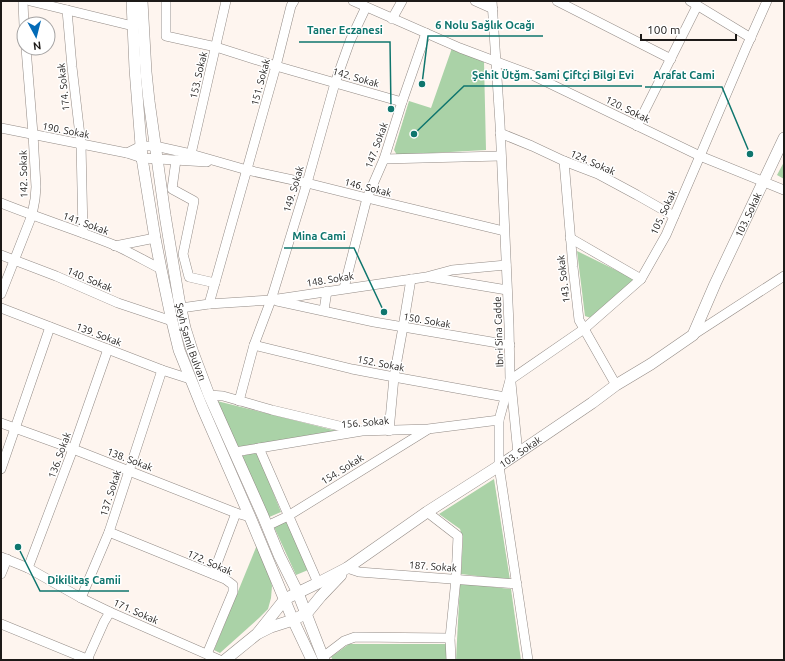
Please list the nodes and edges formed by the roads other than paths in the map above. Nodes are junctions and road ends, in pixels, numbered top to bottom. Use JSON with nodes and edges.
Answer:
{"nodes":[{"id":1,"x":23,"y":1,"type":"edge"},
{"id":2,"x":30,"y":1,"type":"edge"},
{"id":3,"x":132,"y":1,"type":"edge"},
{"id":4,"x":142,"y":1,"type":"edge"},
{"id":5,"x":166,"y":1,"type":"edge"},
{"id":6,"x":226,"y":1,"type":"edge"},
{"id":7,"x":294,"y":1,"type":"edge"},
{"id":8,"x":402,"y":1,"type":"edge"},
{"id":9,"x":475,"y":1,"type":"edge"},
{"id":10,"x":557,"y":1,"type":"edge"},
{"id":11,"x":767,"y":1,"type":"edge"},
{"id":12,"x":356,"y":2,"type":"edge"},
{"id":13,"x":694,"y":3,"type":"edge"},
{"id":14,"x":493,"y":5,"type":"edge"},
{"id":15,"x":366,"y":7,"type":"junction"},
{"id":16,"x":67,"y":10,"type":"junction"},
{"id":17,"x":24,"y":16,"type":"edge"},
{"id":18,"x":392,"y":19,"type":"junction"},
{"id":19,"x":133,"y":26,"type":"junction"},
{"id":20,"x":426,"y":33,"type":"junction"},
{"id":21,"x":751,"y":38,"type":"junction"},
{"id":22,"x":216,"y":47,"type":"junction"},
{"id":23,"x":27,"y":56,"type":"edge"},
{"id":24,"x":671,"y":59,"type":"junction"},
{"id":25,"x":496,"y":62,"type":"junction"},
{"id":26,"x":276,"y":66,"type":"junction"},
{"id":27,"x":335,"y":83,"type":"junction"},
{"id":28,"x":402,"y":102,"type":"junction"},
{"id":29,"x":637,"y":126,"type":"junction"},
{"id":30,"x":1,"y":128,"type":"edge"},
{"id":31,"x":500,"y":133,"type":"junction"},
{"id":32,"x":33,"y":134,"type":"junction"},
{"id":33,"x":784,"y":138,"type":"edge"},
{"id":34,"x":81,"y":144,"type":"junction"},
{"id":35,"x":141,"y":146,"type":"junction"},
{"id":36,"x":155,"y":146,"type":"junction"},
{"id":37,"x":127,"y":153,"type":"junction"},
{"id":38,"x":192,"y":154,"type":"junction"},
{"id":39,"x":501,"y":156,"type":"junction"},
{"id":40,"x":700,"y":156,"type":"junction"},
{"id":41,"x":780,"y":156,"type":"edge"},
{"id":42,"x":142,"y":158,"type":"junction"},
{"id":43,"x":384,"y":159,"type":"junction"},
{"id":44,"x":158,"y":160,"type":"junction"},
{"id":45,"x":176,"y":160,"type":"junction"},
{"id":46,"x":564,"y":161,"type":"junction"},
{"id":47,"x":226,"y":164,"type":"junction"},
{"id":48,"x":247,"y":170,"type":"junction"},
{"id":49,"x":763,"y":182,"type":"junction"},
{"id":50,"x":307,"y":183,"type":"junction"},
{"id":51,"x":784,"y":190,"type":"edge"},
{"id":52,"x":367,"y":198,"type":"junction"},
{"id":53,"x":1,"y":203,"type":"edge"},
{"id":54,"x":32,"y":215,"type":"junction"},
{"id":55,"x":674,"y":216,"type":"junction"},
{"id":56,"x":504,"y":231,"type":"junction"},
{"id":57,"x":83,"y":233,"type":"junction"},
{"id":58,"x":155,"y":238,"type":"junction"},
{"id":59,"x":570,"y":238,"type":"junction"},
{"id":60,"x":115,"y":246,"type":"junction"},
{"id":61,"x":1,"y":255,"type":"edge"},
{"id":62,"x":14,"y":261,"type":"junction"},
{"id":63,"x":506,"y":265,"type":"junction"},
{"id":64,"x":161,"y":269,"type":"junction"},
{"id":65,"x":784,"y":276,"type":"edge"},
{"id":66,"x":426,"y":277,"type":"junction"},
{"id":67,"x":411,"y":279,"type":"junction"},
{"id":68,"x":641,"y":279,"type":"junction"},
{"id":69,"x":215,"y":284,"type":"junction"},
{"id":70,"x":344,"y":288,"type":"junction"},
{"id":71,"x":507,"y":290,"type":"junction"},
{"id":72,"x":327,"y":291,"type":"junction"},
{"id":73,"x":1,"y":294,"type":"edge"},
{"id":74,"x":271,"y":300,"type":"junction"},
{"id":75,"x":209,"y":304,"type":"junction"},
{"id":76,"x":1,"y":308,"type":"edge"},
{"id":77,"x":181,"y":308,"type":"junction"},
{"id":78,"x":324,"y":310,"type":"junction"},
{"id":79,"x":172,"y":321,"type":"junction"},
{"id":80,"x":50,"y":327,"type":"junction"},
{"id":81,"x":403,"y":327,"type":"junction"},
{"id":82,"x":584,"y":329,"type":"junction"},
{"id":83,"x":693,"y":335,"type":"junction"},
{"id":84,"x":254,"y":345,"type":"junction"},
{"id":85,"x":510,"y":345,"type":"junction"},
{"id":86,"x":108,"y":349,"type":"junction"},
{"id":87,"x":162,"y":370,"type":"junction"},
{"id":88,"x":394,"y":378,"type":"junction"},
{"id":89,"x":190,"y":379,"type":"junction"},
{"id":90,"x":510,"y":380,"type":"junction"},
{"id":91,"x":616,"y":386,"type":"junction"},
{"id":92,"x":209,"y":395,"type":"junction"},
{"id":93,"x":505,"y":397,"type":"junction"},
{"id":94,"x":239,"y":401,"type":"junction"},
{"id":95,"x":498,"y":420,"type":"junction"},
{"id":96,"x":1,"y":423,"type":"edge"},
{"id":97,"x":15,"y":428,"type":"junction"},
{"id":98,"x":428,"y":429,"type":"junction"},
{"id":99,"x":362,"y":431,"type":"junction"},
{"id":100,"x":389,"y":431,"type":"junction"},
{"id":101,"x":258,"y":448,"type":"junction"},
{"id":102,"x":73,"y":449,"type":"junction"},
{"id":103,"x":234,"y":452,"type":"junction"},
{"id":104,"x":518,"y":454,"type":"junction"},
{"id":105,"x":500,"y":466,"type":"junction"},
{"id":106,"x":1,"y":469,"type":"edge"},
{"id":107,"x":129,"y":471,"type":"junction"},
{"id":108,"x":427,"y":512,"type":"junction"},
{"id":109,"x":236,"y":513,"type":"junction"},
{"id":110,"x":288,"y":516,"type":"junction"},
{"id":111,"x":250,"y":517,"type":"junction"},
{"id":112,"x":267,"y":526,"type":"junction"},
{"id":113,"x":109,"y":532,"type":"junction"},
{"id":114,"x":4,"y":558,"type":"edge"},
{"id":115,"x":28,"y":568,"type":"junction"},
{"id":116,"x":347,"y":568,"type":"junction"},
{"id":117,"x":1,"y":574,"type":"edge"},
{"id":118,"x":213,"y":574,"type":"junction"},
{"id":119,"x":456,"y":579,"type":"junction"},
{"id":120,"x":318,"y":583,"type":"junction"},
{"id":121,"x":517,"y":584,"type":"junction"},
{"id":122,"x":298,"y":593,"type":"junction"},
{"id":123,"x":81,"y":598,"type":"junction"},
{"id":124,"x":285,"y":599,"type":"junction"},
{"id":125,"x":110,"y":612,"type":"junction"},
{"id":126,"x":307,"y":614,"type":"junction"},
{"id":127,"x":293,"y":620,"type":"junction"},
{"id":128,"x":1,"y":624,"type":"edge"},
{"id":129,"x":257,"y":634,"type":"junction"},
{"id":130,"x":450,"y":638,"type":"junction"},
{"id":131,"x":206,"y":654,"type":"junction"},
{"id":132,"x":324,"y":658,"type":"edge"},
{"id":133,"x":88,"y":660,"type":"edge"},
{"id":134,"x":220,"y":660,"type":"edge"},
{"id":135,"x":225,"y":660,"type":"edge"},
{"id":136,"x":312,"y":660,"type":"edge"},
{"id":137,"x":451,"y":660,"type":"edge"},
{"id":138,"x":528,"y":660,"type":"edge"}],
"edges":[{"from":1,"to":17,"type":"street"},
{"from":2,"to":16,"type":"street"},
{"from":3,"to":19,"type":"main road","name":"Şeyh Şamil Bulvarı"},
{"from":4,"to":36,"type":"main road","name":"Şeyh Şamil Bulvarı"},
{"from":5,"to":22,"type":"street","name":"142. Sokak"},
{"from":6,"to":22,"type":"street","name":"153. Sokak"},
{"from":7,"to":26,"type":"street","name":"151. Sokak"},
{"from":8,"to":18,"type":"street"},
{"from":9,"to":14,"type":"street"},
{"from":10,"to":24,"type":"street"},
{"from":11,"to":21,"type":"street","name":"105. Sokak"},
{"from":12,"to":15,"type":"street","name":"120. Sokak"},
{"from":13,"to":21,"type":"street"},
{"from":13,"to":24,"type":"street"},
{"from":14,"to":25,"type":"street","name":"Ibn-i Sina Cadde"},
{"from":15,"to":18,"type":"street","name":"120. Sokak"},
{"from":15,"to":27,"type":"street","name":"149. Sokak"},
{"from":16,"to":19,"type":"street"},
{"from":16,"to":34,"type":"street","name":"174. Sokak"},
{"from":18,"to":20,"type":"street","name":"120. Sokak"},
{"from":19,"to":35,"type":"main road","name":"Şeyh Şamil Bulvarı"},
{"from":20,"to":25,"type":"street","name":"120. Sokak"},
{"from":20,"to":28,"type":"street","name":"147. Sokak"},
{"from":21,"to":40,"type":"street","name":"105. Sokak"},
{"from":22,"to":26,"type":"street","name":"142. Sokak"},
{"from":22,"to":38,"type":"street","name":"153. Sokak"},
{"from":23,"to":32,"type":"street","name":"142. Sokak"},
{"from":24,"to":29,"type":"street"},
{"from":25,"to":29,"type":"street","name":"120. Sokak"},
{"from":25,"to":31,"type":"street","name":"Ibn-i Sina Cadde"},
{"from":26,"to":27,"type":"street","name":"142. Sokak"},
{"from":26,"to":48,"type":"street","name":"151. Sokak"},
{"from":27,"to":28,"type":"street","name":"142. Sokak"},
{"from":27,"to":50,"type":"street","name":"149. Sokak"},
{"from":28,"to":43,"type":"street","name":"147. Sokak"},
{"from":29,"to":40,"type":"street","name":"120. Sokak"},
{"from":30,"to":32,"type":"street","name":"190. Sokak"},
{"from":31,"to":39,"type":"street","name":"Ibn-i Sina Cadde"},
{"from":31,"to":46,"type":"street","name":"124. Sokak"},
{"from":32,"to":34,"type":"street","name":"190. Sokak"},
{"from":32,"to":54,"type":"street","name":"142. Sokak"},
{"from":33,"to":41,"type":"main road","name":"103. Sokak"},
{"from":34,"to":37,"type":"street","name":"190. Sokak"},
{"from":34,"to":57,"type":"street","name":"174. Sokak"},
{"from":35,"to":36,"type":"street","name":"146. Sokak"},
{"from":35,"to":37,"type":"street"},
{"from":35,"to":42,"type":"main road","name":"Şeyh Şamil Bulvarı"},
{"from":36,"to":38,"type":"street","name":"146. Sokak"},
{"from":36,"to":44,"type":"main road","name":"Şeyh Şamil Bulvarı"},
{"from":37,"to":42,"type":"street","name":"190. Sokak"},
{"from":38,"to":47,"type":"street","name":"146. Sokak"},
{"from":39,"to":43,"type":"street"},
{"from":39,"to":56,"type":"street","name":"Ibn-i Sina Cadde"},
{"from":40,"to":49,"type":"street","name":"120. Sokak"},
{"from":40,"to":55,"type":"street","name":"105. Sokak"},
{"from":41,"to":49,"type":"main road","name":"103. Sokak"},
{"from":42,"to":44,"type":"street","name":"146. Sokak"},
{"from":42,"to":58,"type":"main road","name":"Şeyh Şamil Bulvarı"},
{"from":43,"to":52,"type":"street","name":"147. Sokak"},
{"from":44,"to":45,"type":"street","name":"146. Sokak"},
{"from":44,"to":77,"type":"main road","name":"Şeyh Şamil Bulvarı"},
{"from":45,"to":47,"type":"street","name":"146. Sokak"},
{"from":45,"to":69,"type":"street"},
{"from":46,"to":55,"type":"street","name":"124. Sokak"},
{"from":46,"to":59,"type":"street","name":"143. Sokak"},
{"from":47,"to":48,"type":"street","name":"146. Sokak"},
{"from":48,"to":50,"type":"street","name":"146. Sokak"},
{"from":48,"to":69,"type":"street","name":"151. Sokak"},
{"from":49,"to":51,"type":"street","name":"120. Sokak"},
{"from":49,"to":83,"type":"main road","name":"103. Sokak"},
{"from":50,"to":52,"type":"street","name":"146. Sokak"},
{"from":50,"to":74,"type":"street","name":"149. Sokak"},
{"from":52,"to":56,"type":"street","name":"146. Sokak"},
{"from":52,"to":70,"type":"street","name":"147. Sokak"},
{"from":53,"to":54,"type":"street","name":"141. Sokak"},
{"from":54,"to":57,"type":"street","name":"141. Sokak"},
{"from":54,"to":62,"type":"street","name":"142. Sokak"},
{"from":55,"to":68,"type":"street","name":"105. Sokak"},
{"from":56,"to":63,"type":"street","name":"Ibn-i Sina Cadde"},
{"from":57,"to":60,"type":"street","name":"141. Sokak"},
{"from":58,"to":60,"type":"street"},
{"from":58,"to":64,"type":"main road","name":"Şeyh Şamil Bulvarı"},
{"from":59,"to":68,"type":"street"},
{"from":59,"to":82,"type":"street","name":"143. Sokak"},
{"from":60,"to":64,"type":"street","name":"141. Sokak"},
{"from":61,"to":62,"type":"street","name":"140. Sokak"},
{"from":62,"to":73,"type":"street","name":"142. Sokak"},
{"from":62,"to":79,"type":"street","name":"140. Sokak"},
{"from":63,"to":66,"type":"street","name":"148. Sokak"},
{"from":63,"to":71,"type":"street","name":"Ibn-i Sina Cadde"},
{"from":64,"to":79,"type":"main road","name":"Şeyh Şamil Bulvarı"},
{"from":65,"to":83,"type":"street","name":"103. Sokak"},
{"from":66,"to":67,"type":"street","name":"148. Sokak"},
{"from":66,"to":71,"type":"street"},
{"from":67,"to":70,"type":"street","name":"148. Sokak"},
{"from":67,"to":81,"type":"street"},
{"from":68,"to":82,"type":"street","name":"105. Sokak"},
{"from":69,"to":75,"type":"street","name":"151. Sokak"},
{"from":70,"to":72,"type":"street","name":"148. Sokak"},
{"from":71,"to":85,"type":"street","name":"Ibn-i Sina Cadde"},
{"from":72,"to":74,"type":"street","name":"148. Sokak"},
{"from":72,"to":78,"type":"street"},
{"from":74,"to":75,"type":"street","name":"148. Sokak"},
{"from":74,"to":78,"type":"street","name":"150. Sokak"},
{"from":74,"to":84,"type":"street","name":"149. Sokak"},
{"from":75,"to":77,"type":"street","name":"148. Sokak"},
{"from":76,"to":80,"type":"street","name":"139. Sokak"},
{"from":77,"to":92,"type":"main road","name":"Şeyh Şamil Bulvarı"},
{"from":78,"to":81,"type":"street","name":"150. Sokak"},
{"from":79,"to":89,"type":"main road","name":"Şeyh Şamil Bulvarı"},
{"from":80,"to":86,"type":"street","name":"139. Sokak"},
{"from":80,"to":97,"type":"street"},
{"from":81,"to":85,"type":"street","name":"150. Sokak"},
{"from":81,"to":88,"type":"street"},
{"from":82,"to":90,"type":"street","name":"105. Sokak"},
{"from":82,"to":91,"type":"street","name":"143. Sokak"},
{"from":83,"to":91,"type":"main road","name":"103. Sokak"},
{"from":84,"to":88,"type":"street","name":"152. Sokak"},
{"from":84,"to":94,"type":"street","name":"149. Sokak"},
{"from":85,"to":90,"type":"street","name":"Ibn-i Sina Cadde"},
{"from":86,"to":87,"type":"street","name":"139. Sokak"},
{"from":86,"to":102,"type":"street","name":"136. Sokak"},
{"from":87,"to":89,"type":"street","name":"139. Sokak"},
{"from":87,"to":107,"type":"street","name":"137. Sokak"},
{"from":88,"to":93,"type":"street","name":"152. Sokak"},
{"from":88,"to":100,"type":"street"},
{"from":89,"to":111,"type":"main road","name":"Şeyh Şamil Bulvarı"},
{"from":90,"to":93,"type":"street","name":"Ibn-i Sina Cadde"},
{"from":90,"to":104,"type":"street"},
{"from":91,"to":104,"type":"main road","name":"103. Sokak"},
{"from":92,"to":94,"type":"street"},
{"from":92,"to":103,"type":"main road","name":"Şeyh Şamil Bulvarı"},
{"from":93,"to":95,"type":"street","name":"Ibn-i Sina Cadde"},
{"from":94,"to":99,"type":"street"},
{"from":95,"to":98,"type":"street","name":"156. Sokak"},
{"from":95,"to":105,"type":"street","name":"Ibn-i Sina Cadde"},
{"from":96,"to":97,"type":"street","name":"138. Sokak"},
{"from":97,"to":102,"type":"street","name":"138. Sokak"},
{"from":97,"to":106,"type":"street"},
{"from":98,"to":100,"type":"street","name":"156. Sokak"},
{"from":98,"to":110,"type":"street","name":"154. Sokak"},
{"from":99,"to":100,"type":"street","name":"156. Sokak"},
{"from":99,"to":101,"type":"street","name":"156. Sokak"},
{"from":101,"to":103,"type":"street","name":"156. Sokak"},
{"from":101,"to":110,"type":"street"},
{"from":102,"to":107,"type":"street","name":"138. Sokak"},
{"from":102,"to":115,"type":"street","name":"136. Sokak"},
{"from":103,"to":112,"type":"main road","name":"Şeyh Şamil Bulvarı"},
{"from":104,"to":105,"type":"main road","name":"103. Sokak"},
{"from":105,"to":108,"type":"main road","name":"103. Sokak"},
{"from":105,"to":121,"type":"street","name":"Ibn-i Sina Cadde"},
{"from":107,"to":109,"type":"street","name":"138. Sokak"},
{"from":107,"to":113,"type":"street","name":"137. Sokak"},
{"from":108,"to":116,"type":"main road","name":"103. Sokak"},
{"from":108,"to":119,"type":"street"},
{"from":109,"to":111,"type":"street","name":"138. Sokak"},
{"from":109,"to":118,"type":"street"},
{"from":110,"to":112,"type":"street","name":"154. Sokak"},
{"from":110,"to":120,"type":"street"},
{"from":111,"to":124,"type":"main road","name":"Şeyh Şamil Bulvarı"},
{"from":112,"to":122,"type":"main road","name":"Şeyh Şamil Bulvarı"},
{"from":113,"to":118,"type":"street","name":"172. Sokak"},
{"from":113,"to":123,"type":"street","name":"137. Sokak"},
{"from":114,"to":115,"type":"street","name":"171. Sokak"},
{"from":114,"to":117,"type":"street"},
{"from":115,"to":123,"type":"street","name":"171. Sokak"},
{"from":116,"to":119,"type":"street","name":"187. Sokak"},
{"from":116,"to":120,"type":"main road","name":"103. Sokak"},
{"from":116,"to":126,"type":"main road","name":"103. Sokak"},
{"from":118,"to":131,"type":"street","name":"172. Sokak"},
{"from":119,"to":121,"type":"street","name":"187. Sokak"},
{"from":119,"to":130,"type":"street"},
{"from":120,"to":122,"type":"main road","name":"103. Sokak"},
{"from":121,"to":138,"type":"street","name":"Ibn-i Sina Cadde"},
{"from":122,"to":124,"type":"main road","name":"103. Sokak"},
{"from":122,"to":126,"type":"main road","name":"Şeyh Şamil Bulvarı"},
{"from":123,"to":125,"type":"street","name":"171. Sokak"},
{"from":124,"to":127,"type":"main road","name":"Şeyh Şamil Bulvarı"},
{"from":124,"to":129,"type":"main road"},
{"from":125,"to":131,"type":"street","name":"171. Sokak"},
{"from":125,"to":133,"type":"street"},
{"from":126,"to":127,"type":"main road","name":"103. Sokak"},
{"from":126,"to":132,"type":"main road","name":"Şeyh Şamil Bulvarı"},
{"from":127,"to":129,"type":"main road","name":"103. Sokak"},
{"from":127,"to":136,"type":"main road","name":"Şeyh Şamil Bulvarı"},
{"from":128,"to":133,"type":"street"},
{"from":129,"to":135,"type":"main road"},
{"from":130,"to":132,"type":"street"},
{"from":130,"to":137,"type":"street"},
{"from":131,"to":134,"type":"street","name":"171. Sokak"}]}
